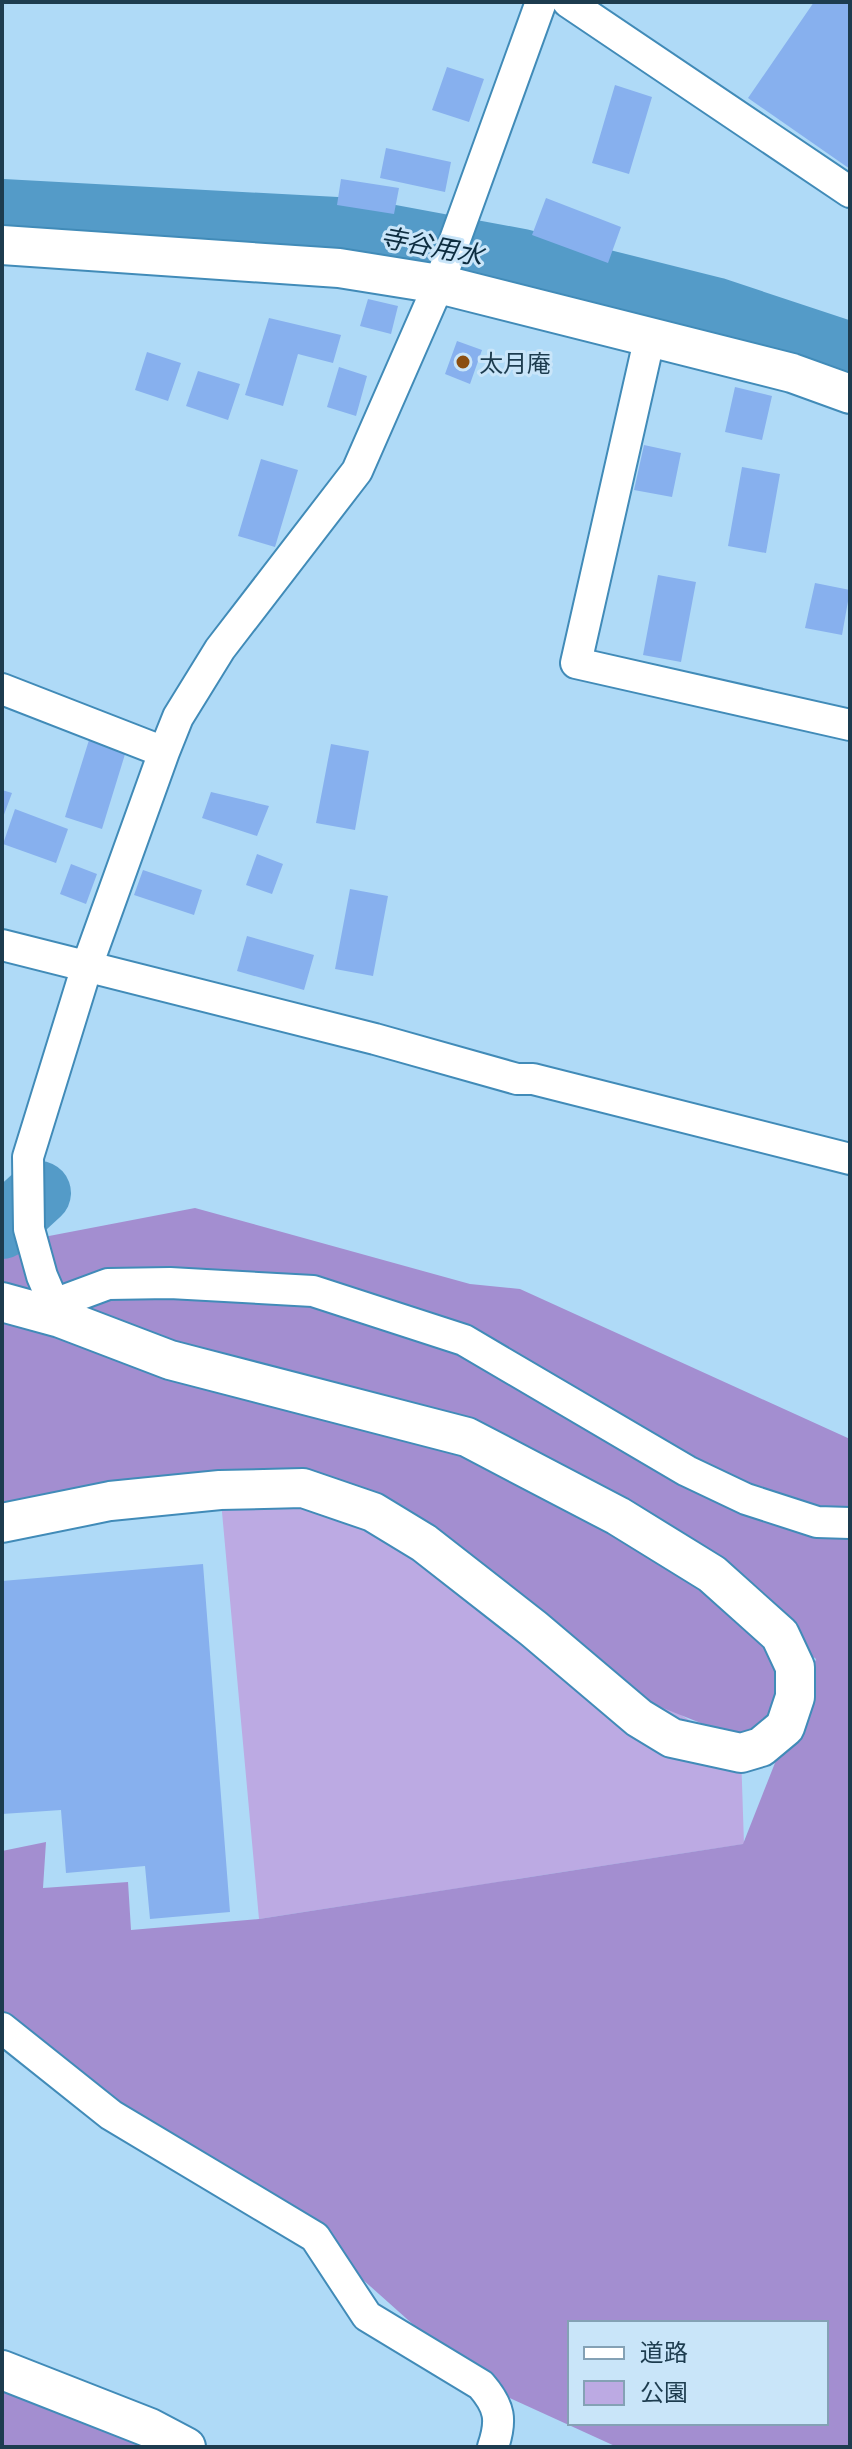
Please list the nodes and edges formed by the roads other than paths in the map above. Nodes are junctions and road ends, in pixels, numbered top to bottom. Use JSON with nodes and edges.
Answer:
{"nodes":[{"id":1,"x":541,"y":2,"type":"edge"},
{"id":2,"x":568,"y":2,"type":"edge"},
{"id":3,"x":850,"y":192,"type":"edge"},
{"id":4,"x":2,"y":245,"type":"edge"},
{"id":5,"x":439,"y":284,"type":"junction"},
{"id":6,"x":650,"y":336,"type":"junction"},
{"id":7,"x":850,"y":394,"type":"edge"},
{"id":8,"x":2,"y":689,"type":"edge"},
{"id":9,"x":850,"y":725,"type":"edge"},
{"id":10,"x":164,"y":752,"type":"junction"},
{"id":11,"x":2,"y":945,"type":"edge"},
{"id":12,"x":87,"y":966,"type":"junction"},
{"id":13,"x":850,"y":1159,"type":"edge"},
{"id":14,"x":2,"y":1302,"type":"edge"},
{"id":15,"x":57,"y":1311,"type":"junction"},
{"id":16,"x":2,"y":1523,"type":"edge"},
{"id":17,"x":850,"y":1523,"type":"edge"},
{"id":18,"x":2,"y":2028,"type":"edge"},
{"id":19,"x":2,"y":2370,"type":"edge"},
{"id":20,"x":186,"y":2447,"type":"edge"},
{"id":21,"x":493,"y":2447,"type":"edge"}],
"edges":[{"from":1,"to":5,"type":"street"},
{"from":2,"to":3,"type":"street"},
{"from":4,"to":5,"type":"street"},
{"from":5,"to":6,"type":"street"},
{"from":5,"to":10,"type":"street"},
{"from":6,"to":7,"type":"street"},
{"from":6,"to":9,"type":"street"},
{"from":8,"to":10,"type":"street"},
{"from":10,"to":12,"type":"street"},
{"from":11,"to":12,"type":"street"},
{"from":12,"to":13,"type":"street"},
{"from":12,"to":15,"type":"street"},
{"from":14,"to":15,"type":"street"},
{"from":15,"to":16,"type":"street"},
{"from":15,"to":17,"type":"street"},
{"from":18,"to":21,"type":"street"},
{"from":19,"to":20,"type":"street"}]}
